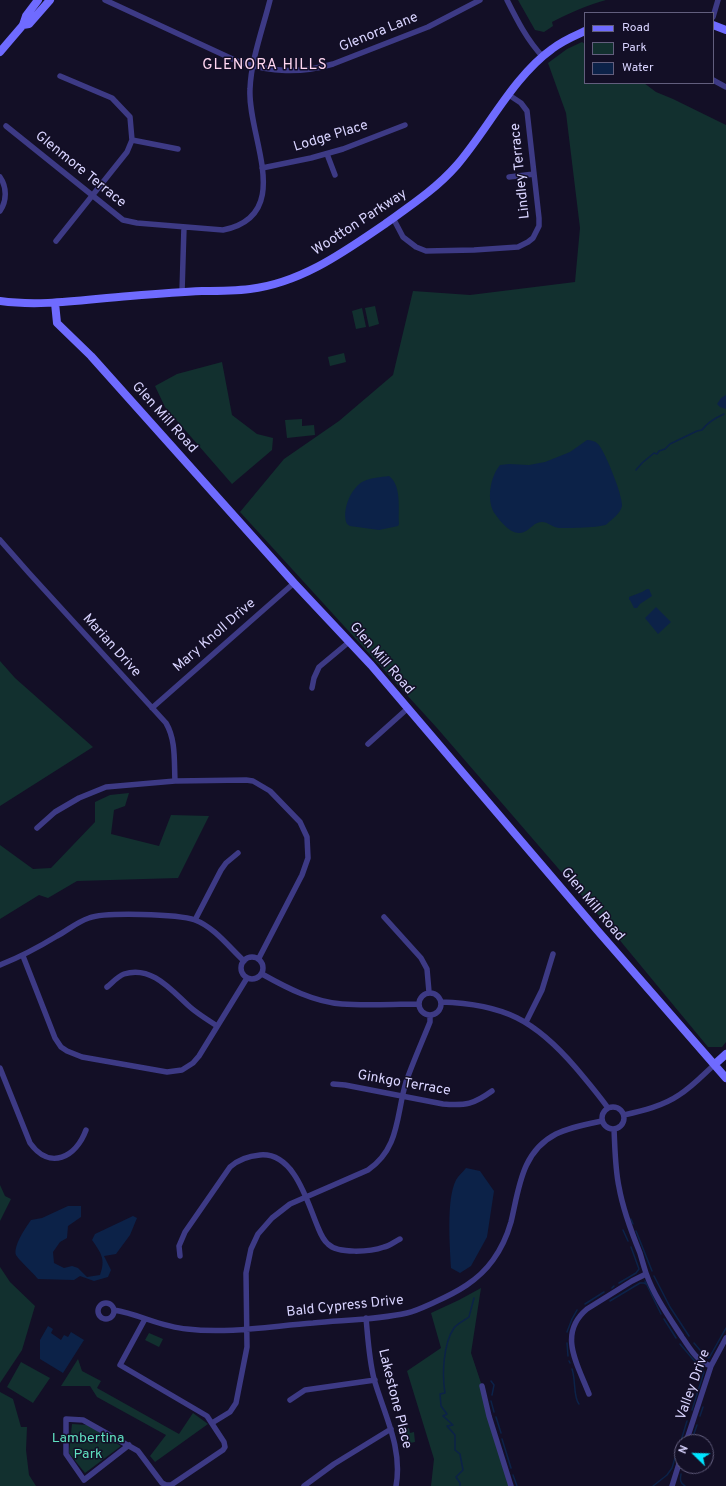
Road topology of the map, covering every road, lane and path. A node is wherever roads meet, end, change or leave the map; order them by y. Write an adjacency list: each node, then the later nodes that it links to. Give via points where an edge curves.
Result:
1 (38, 0): 9 (main road, via 26,16)
2 (50, 0): 9 (main road, via 29,24)
3 (105, 0): 15 (street, Glenora Lane, via 222,55)
4 (270, 0): 15 (street, Glenmore Terrace)
5 (480, 0): 15 (street, Glenora Lane, via 428,26 317,69 282,71)
6 (507, 0): 14 (street, via 521,28)
7 (718, 0): 8 (street)
8 (714, 14)
9 (23, 25): 13 (main road)
10 (714, 25): 11 (main road)
11 (726, 30)
12 (584, 31): 14 (main road, Wootton Parkway, via 563,41)
13 (0, 52)
14 (543, 56): 19 (main road, Wootton Parkway)
15 (253, 66): 25 (street, Glenmore Terrace, via 250,104)
16 (60, 76): 22 (street, via 112,98 130,118)
17 (714, 81): 18 (street)
18 (726, 87)
19 (509, 95): 26 (street, Lindley Terrace, via 521,103 526,111); 32 (main road, Wootton Parkway, via 456,166 431,191)
20 (405, 125): 24 (street, Lodge Place)
21 (6, 126): 30 (street, Glenmore Terrace)
22 (132, 140): 23 (street); 30 (street, via 127,152)
23 (178, 149)
24 (327, 154): 25 (street, Lodge Place); 27 (street)
25 (262, 168): 33 (street, Glenmore Terrace, via 264,191 260,204 246,222 235,228 222,230)
26 (534, 174): 29 (street); 32 (street, Lindley Terrace, via 539,226 533,238 518,246 426,251 403,237)
27 (335, 175)
28 (0, 177): 31 (street, via 5,186 6,198)
29 (509, 177)
30 (92, 196): 33 (street, Glenmore Terrace, via 123,220); 34 (street)
31 (0, 211)
32 (393, 218): 35 (main road, Wootton Parkway, via 342,254 293,278 251,289)
33 (184, 227): 35 (street)
34 (56, 241)
35 (182, 292): 37 (main road, Wootton Parkway)
36 (0, 301): 37 (main road)
37 (55, 303): 39 (main road, Glen Mill Road, via 59,326 91,356)
38 (0, 540): 42 (street, Marian Drive)
39 (294, 583): 40 (main road, Glen Mill Road); 42 (street, Mary Knoll Drive)
40 (349, 642): 41 (street, via 319,667); 43 (main road, Glen Mill Road)
41 (312, 688)
42 (152, 708): 45 (street, Marian Drive, via 171,732)
43 (407, 709): 44 (street); 65 (main road, Glen Mill Road)
44 (368, 744)
45 (175, 781): 46 (street, via 106,787 79,798 55,812); 52 (street, via 253,781 270,791 300,822 307,837 308,858 302,875)
46 (37, 828)
47 (238, 853): 49 (street, via 221,870)
48 (384, 917): 58 (street, via 421,958 427,968)
49 (195, 920): 51 (street, via 172,916 90,917); 53 (street, via 218,936)
50 (553, 954): 62 (street, via 542,990)
51 (22, 956): 54 (street); 63 (street, via 55,1038 73,1054 175,1072 193,1063)
52 (259, 958): 53 (street, via 252,956); 55 (street, via 264,968)
53 (244, 961): 56 (street, via 241,968)
54 (0, 965)
55 (262, 974): 56 (street, via 253,980); 60 (street, via 294,990 341,1004)
56 (247, 978): 63 (street)
57 (107, 987): 63 (street, via 125,974 139,973 153,977 170,987 190,1007)
58 (429, 992): 59 (street, via 436,994); 60 (street, via 423,995)
59 (441, 1002): 61 (street, via 440,1009); 62 (street, via 469,1003 491,1008)
60 (418, 1004): 61 (street, via 423,1013)
61 (430, 1015): 70 (street, via 430,1022)
62 (526, 1022): 71 (street, via 557,1046)
63 (217, 1026)
64 (726, 1054): 65 (main road)
65 (715, 1064): 67 (main road, Glen Mill Road); 72 (street, via 673,1099)
66 (0, 1068): 75 (street, via 35,1151 55,1159 63,1157 77,1148)
67 (726, 1078)
68 (333, 1084): 70 (street, Ginkgo Terrace)
69 (492, 1091): 70 (street, Ginkgo Terrace, via 479,1100 459,1105)
70 (403, 1096): 76 (street, via 393,1140 378,1162 361,1173)
71 (608, 1108): 72 (street, via 618,1108); 73 (street, via 603,1113)
72 (624, 1116): 74 (street, via 620,1126)
73 (602, 1121): 74 (street, via 605,1126); 81 (street, Bald Cypress Drive, via 563,1131 537,1148 521,1177 503,1242 492,1261 474,1280 457,1292 407,1313)
74 (614, 1129): 79 (street, via 618,1185 626,1220)
75 (86, 1130)
76 (305, 1197): 77 (street, via 324,1240 334,1248 345,1251 379,1248); 78 (street, via 294,1173 282,1161 264,1155 248,1156 230,1166 185,1232 179,1246); 83 (street, via 290,1204 272,1218 254,1241 246,1273)
77 (400, 1239)
78 (180, 1256)
79 (646, 1274): 85 (street, via 668,1316 690,1349 700,1360); 88 (street, via 588,1309 575,1323 572,1350)
80 (114, 1310): 82 (street, Bald Cypress Drive)
81 (366, 1318): 83 (street, Bald Cypress Drive); 86 (street, Lakestone Place)
82 (145, 1319): 83 (street, Bald Cypress Drive, via 205,1331); 90 (street, via 120,1365 207,1416)
83 (246, 1329): 90 (street, via 246,1355 236,1403 230,1412)
84 (726, 1338): 85 (street, Valley Drive)
85 (711, 1366): 92 (street, Valley Drive)
86 (375, 1380): 89 (street, via 305,1390); 91 (street, Lakestone Place)
87 (482, 1386): 97 (street)
88 (589, 1394)
89 (290, 1400)
90 (212, 1423): 93 (street, via 225,1447 171,1485 166,1486 162,1483 142,1454)
91 (391, 1429): 95 (street, via 346,1456); 96 (street, Lakestone Place, via 397,1459)
92 (689, 1434)
93 (129, 1445): 93 (street, via 83,1420 66,1419 66,1454 84,1480)
94 (676, 1474): 98 (street)
95 (304, 1486)
96 (396, 1486)
97 (510, 1486)
98 (672, 1486)

